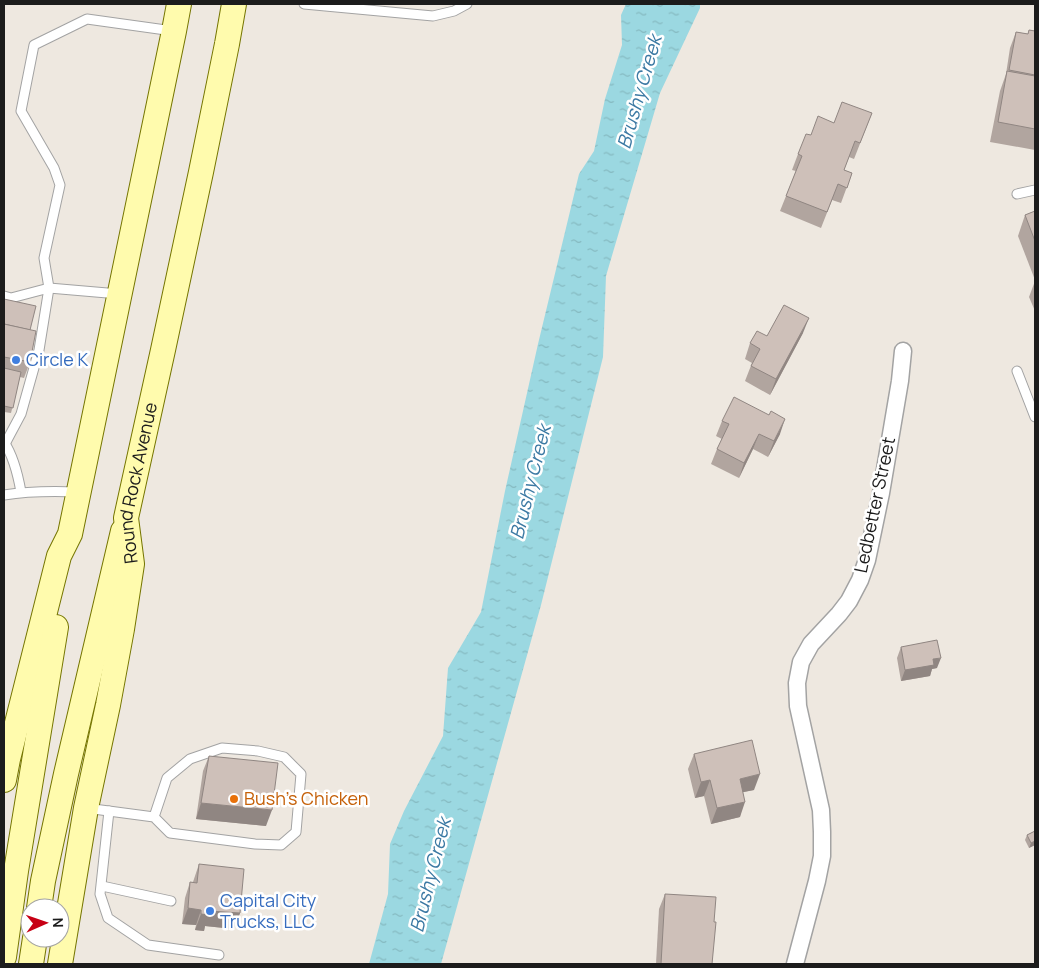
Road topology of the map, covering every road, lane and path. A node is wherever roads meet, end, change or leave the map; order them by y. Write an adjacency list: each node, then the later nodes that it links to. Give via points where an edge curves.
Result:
1 (178, 4): 7 (main road)
2 (234, 4): 20 (main road, Round Rock Avenue, via 164,350)
3 (304, 4): 5 (lane)
4 (466, 4): 6 (lane, via 433,16)
5 (320, 5): 6 (lane)
6 (378, 7)
7 (174, 32): 10 (lane, via 87,19 34,45 21,111 54,168 60,185 44,258); 11 (main road)
8 (1035, 190): 9 (lane)
9 (1017, 194)
10 (49, 288): 11 (lane); 12 (lane, via 11,298); 16 (lane, via 39,350 21,414)
11 (120, 294): 18 (main road)
12 (4, 296)
13 (903, 351): 34 (street, Ledbetter Street, via 867,560 849,601 811,644 801,662 797,683 798,706 821,810 822,856)
14 (1017, 371): 15 (lane)
15 (1035, 417)
16 (4, 443): 17 (lane, via 18,474)
17 (21, 492): 18 (lane); 19 (lane)
18 (78, 492): 21 (main road)
19 (4, 495)
20 (126, 518): 23 (main road, Round Rock Avenue, via 132,564 108,705); 27 (main road)
21 (70, 534): 22 (main road, via 59,556); 31 (main road)
22 (4, 780)
23 (86, 808): 24 (lane); 33 (main road, Round Rock Avenue)
24 (109, 811): 25 (lane); 26 (lane)
25 (154, 817): 25 (lane, via 170,832 281,845 296,832 300,774 284,757 222,748 190,759 167,778)
26 (102, 886): 28 (lane); 30 (lane, via 100,894 108,918 148,946)
27 (40, 898)
28 (171, 900)
29 (33, 948): 32 (main road)
30 (219, 955)
31 (4, 957)
32 (31, 964)
33 (60, 964)
34 (795, 964)

